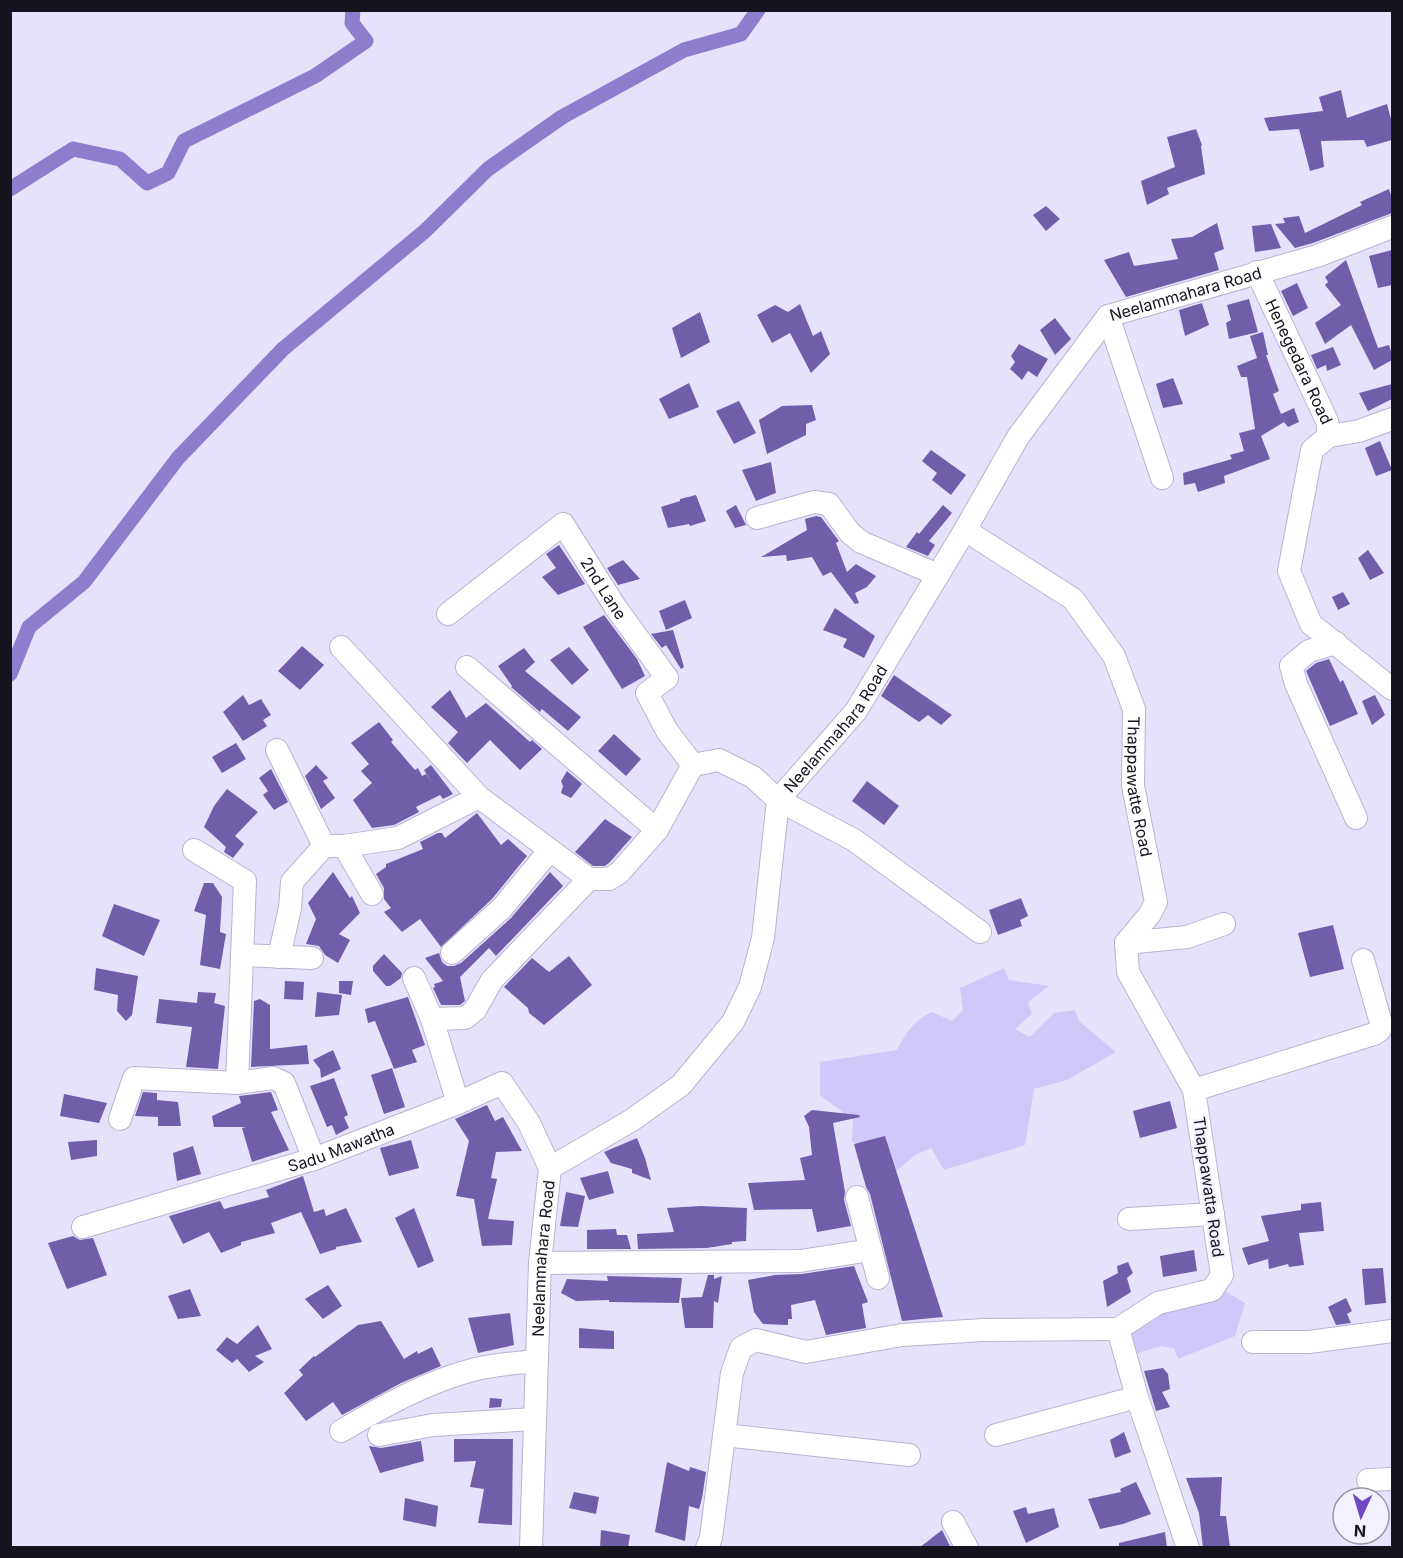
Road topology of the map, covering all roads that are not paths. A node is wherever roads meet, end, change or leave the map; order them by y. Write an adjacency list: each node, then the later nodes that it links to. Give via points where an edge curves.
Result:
1 (1392, 227): 2 (street, Neelammahara Road, via 1317,256)
2 (1257, 272): 3 (street, Neelammahara Road); 5 (street, Henegedara Road, via 1327,421)
3 (1108, 316): 6 (street); 8 (street, Neelammahara Road, via 1018,437)
4 (1392, 419): 5 (street)
5 (1329, 436): 11 (street, Henegedara Road, via 1312,450 1289,571 1311,624)
6 (1162, 478)
7 (757, 518): 9 (street, via 814,502 829,504 861,542)
8 (965, 530): 9 (street, Neelammahara Road); 28 (street, Thappawatte Road, via 1073,599 1114,656 1134,709 1133,786 1156,902)
9 (938, 575): 18 (street, Neelammahara Road, via 856,711)
10 (448, 614): 16 (street, 2nd Lane, via 563,524 616,608 667,678 647,693 667,731)
11 (1336, 643): 14 (street, Henegedara Road); 19 (street, via 1309,651 1291,666)
12 (342, 646): 17 (street)
13 (467, 667): 20 (street)
14 (1392, 689)
15 (277, 750): 21 (street)
16 (693, 765): 18 (street, via 718,760 753,777); 20 (street)
17 (479, 797): 21 (street, via 398,838); 23 (street)
18 (778, 800): 27 (street, via 854,840); 41 (street, Neelammahara Road, via 763,938 750,987 733,1022 681,1085 632,1120)
19 (1356, 818)
20 (657, 830): 24 (street, via 619,873 609,879)
21 (334, 846): 25 (street); 31 (street, via 292,882)
22 (194, 850): 30 (street, via 245,881)
23 (550, 850): 24 (street); 29 (street, via 502,908)
24 (589, 879): 35 (street, via 492,980 475,1010 465,1018)
25 (372, 894)
26 (1224, 924): 28 (street, via 1187,937)
27 (980, 932)
28 (1126, 943): 37 (street, via 1128,972)
29 (452, 952)
30 (242, 955): 31 (street); 36 (street)
31 (279, 957): 32 (street)
32 (312, 958)
33 (1363, 960): 37 (street, via 1380,1030)
34 (414, 978): 35 (street)
35 (432, 1019): 38 (street)
36 (237, 1083): 39 (street, via 134,1078); 40 (street, via 273,1078 284,1083)
37 (1194, 1090): 43 (street, Thappawatta Road)
38 (458, 1103): 40 (street, Sadu Mawatha); 41 (street, Sadu Mawatha, via 502,1083 529,1123)
39 (120, 1119)
40 (314, 1159): 45 (street, Sadu Mawatha)
41 (550, 1168): 47 (street, Neelammahara Road)
42 (857, 1197): 46 (street)
43 (1213, 1214): 44 (street); 49 (street, Thappawatta Road, via 1222,1275 1212,1290 1158,1303)
44 (1129, 1219)
45 (83, 1227)
46 (871, 1250): 47 (street, via 800,1261); 48 (street)
47 (540, 1263): 52 (street, Neelammahara Road)
48 (878, 1278)
49 (1118, 1329): 53 (street); 57 (street, via 902,1335 806,1352 756,1340 741,1348 732,1373)
50 (1392, 1331): 51 (street, via 1309,1342)
51 (1253, 1342)
52 (537, 1361): 54 (street, Neelammahara Road); 55 (street, via 478,1368 442,1380 393,1401)
53 (1137, 1397): 58 (street); 66 (street)
54 (535, 1419): 56 (street, via 432,1425); 63 (street, Neelammahara Road)
55 (341, 1431)
56 (379, 1435)
57 (724, 1435): 59 (street); 64 (street)
58 (996, 1435)
59 (909, 1455)
60 (1392, 1479): 61 (street)
61 (1368, 1480)
62 (952, 1522): 65 (street)
63 (531, 1548)
64 (707, 1548)
65 (968, 1548)
66 (1188, 1548)

